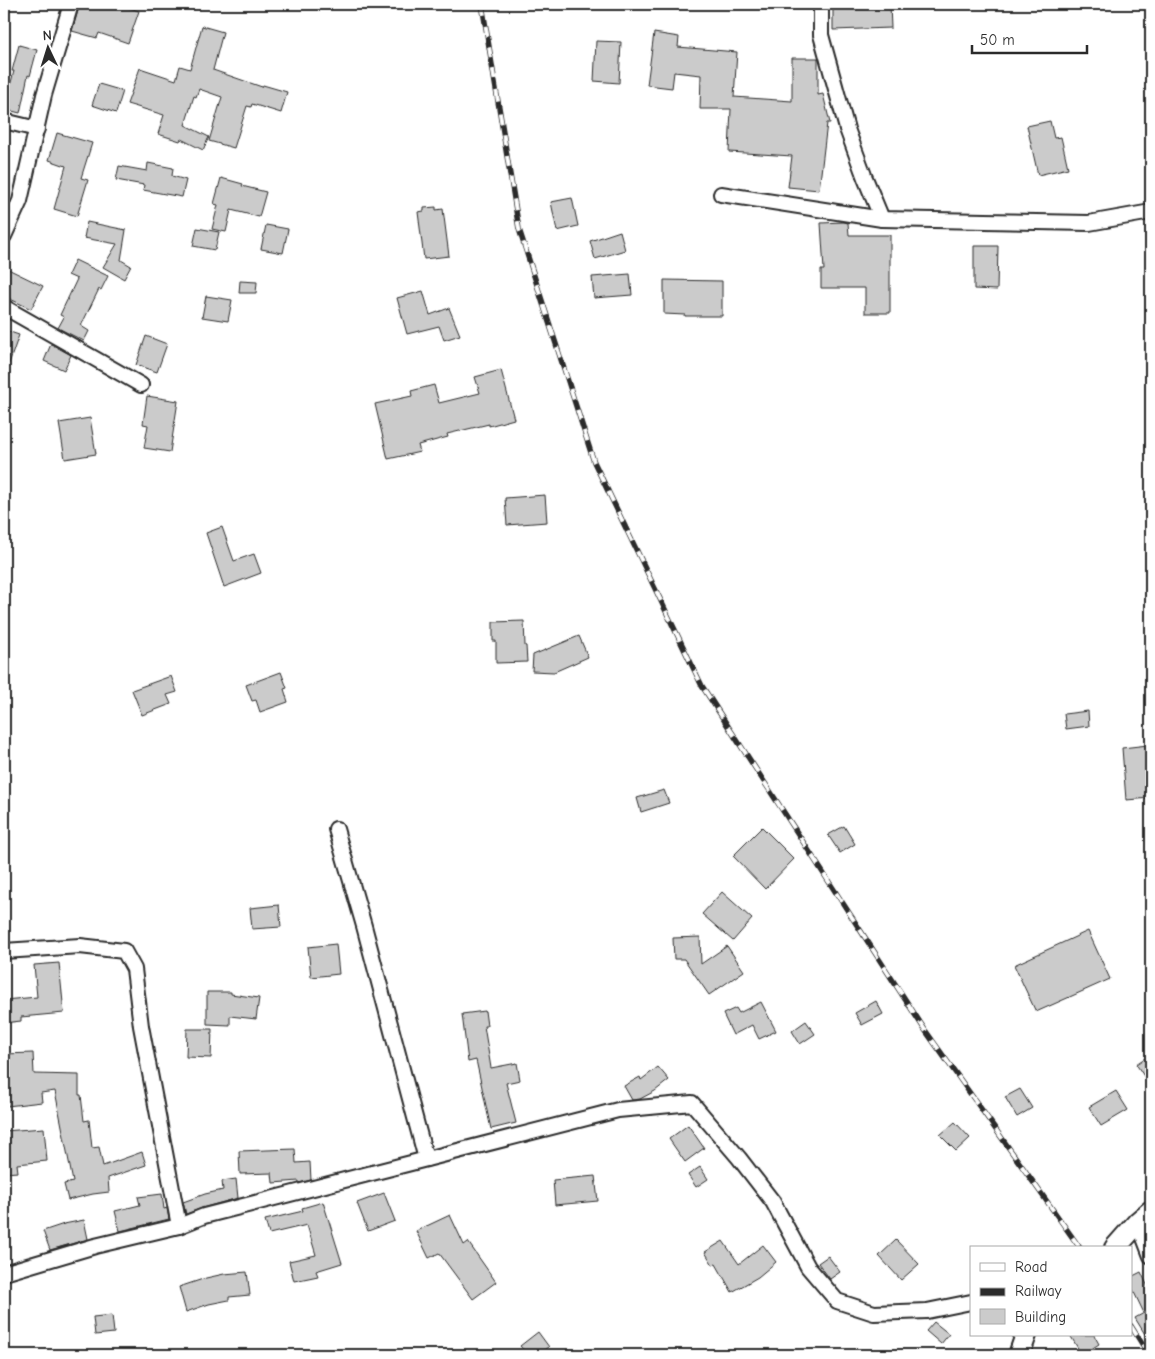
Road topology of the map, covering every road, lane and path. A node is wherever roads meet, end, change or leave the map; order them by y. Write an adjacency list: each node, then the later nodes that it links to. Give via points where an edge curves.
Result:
1 (71, 4): 4 (street)
2 (821, 4): 7 (street, via 821,35 847,129)
3 (4, 121): 4 (street)
4 (37, 129): 8 (street, via 20,201)
5 (720, 194): 7 (street)
6 (1151, 212): 7 (street, via 1089,223)
7 (882, 218)
8 (4, 236)
9 (4, 307): 10 (street)
10 (141, 385)
11 (336, 829): 13 (street)
12 (4, 951): 15 (street, via 80,946 124,951 134,969 141,1026)
13 (426, 1159): 15 (street, via 204,1216); 19 (street, via 618,1110 692,1103 773,1202 808,1267 837,1301 874,1313 927,1311)
14 (1144, 1216): 16 (main road); 17 (street)
15 (179, 1226): 18 (street)
16 (1117, 1246)
17 (1151, 1256)
18 (4, 1273)
19 (970, 1302)
20 (1026, 1336): 21 (main road)
21 (1018, 1355)

